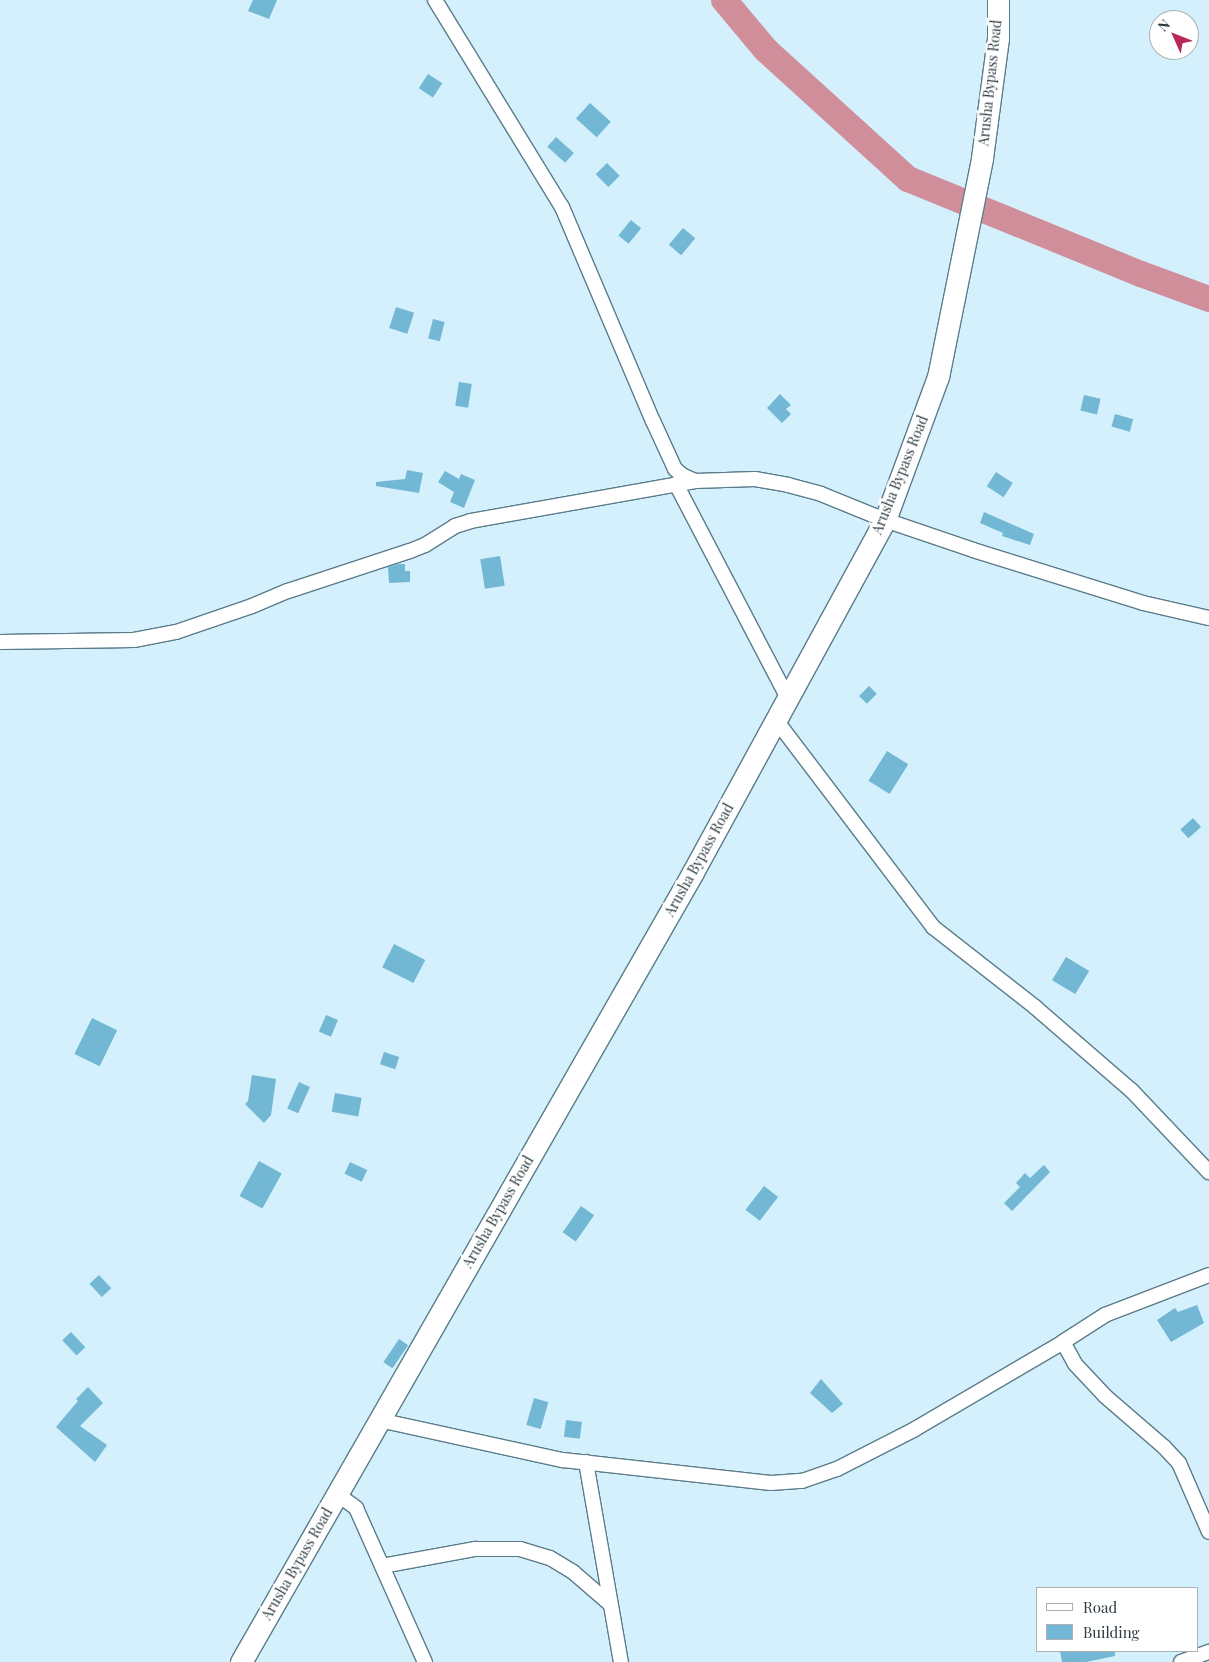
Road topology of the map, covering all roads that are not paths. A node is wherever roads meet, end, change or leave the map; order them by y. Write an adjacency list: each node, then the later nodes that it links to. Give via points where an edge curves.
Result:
1 (436, 0): 3 (street, via 562,207 675,469)
2 (998, 0): 5 (main road, Arusha Bypass Road, via 998,38 982,158 938,378)
3 (695, 482): 4 (street); 5 (street, via 755,479 788,485 821,494)
4 (676, 484): 7 (street, via 455,526 410,551 176,632 134,640); 8 (street)
5 (885, 520): 6 (street, via 1143,602); 8 (main road, Arusha Bypass Road)
6 (1209, 618)
7 (0, 642)
8 (788, 698): 9 (main road, Arusha Bypass Road)
9 (776, 720): 10 (street, via 933,927 1035,1006 1132,1092); 13 (main road, Arusha Bypass Road, via 693,872)
10 (1209, 1172)
11 (1209, 1275): 12 (street, via 1105,1316)
12 (1063, 1342): 14 (street, via 914,1428 837,1469 802,1481 771,1483); 16 (street, via 1075,1364 1105,1396 1179,1463)
13 (379, 1420): 14 (street); 15 (main road, Arusha Bypass Road)
14 (586, 1462): 18 (street)
15 (337, 1494): 17 (street, via 356,1508); 20 (main road, Arusha Bypass Road)
16 (1209, 1532)
17 (382, 1566): 18 (street, via 475,1549 520,1548 550,1558 573,1572); 21 (street)
18 (610, 1604): 22 (street)
19 (1209, 1652): 23 (street)
20 (241, 1662)
21 (425, 1662)
22 (621, 1662)
23 (1182, 1662)

